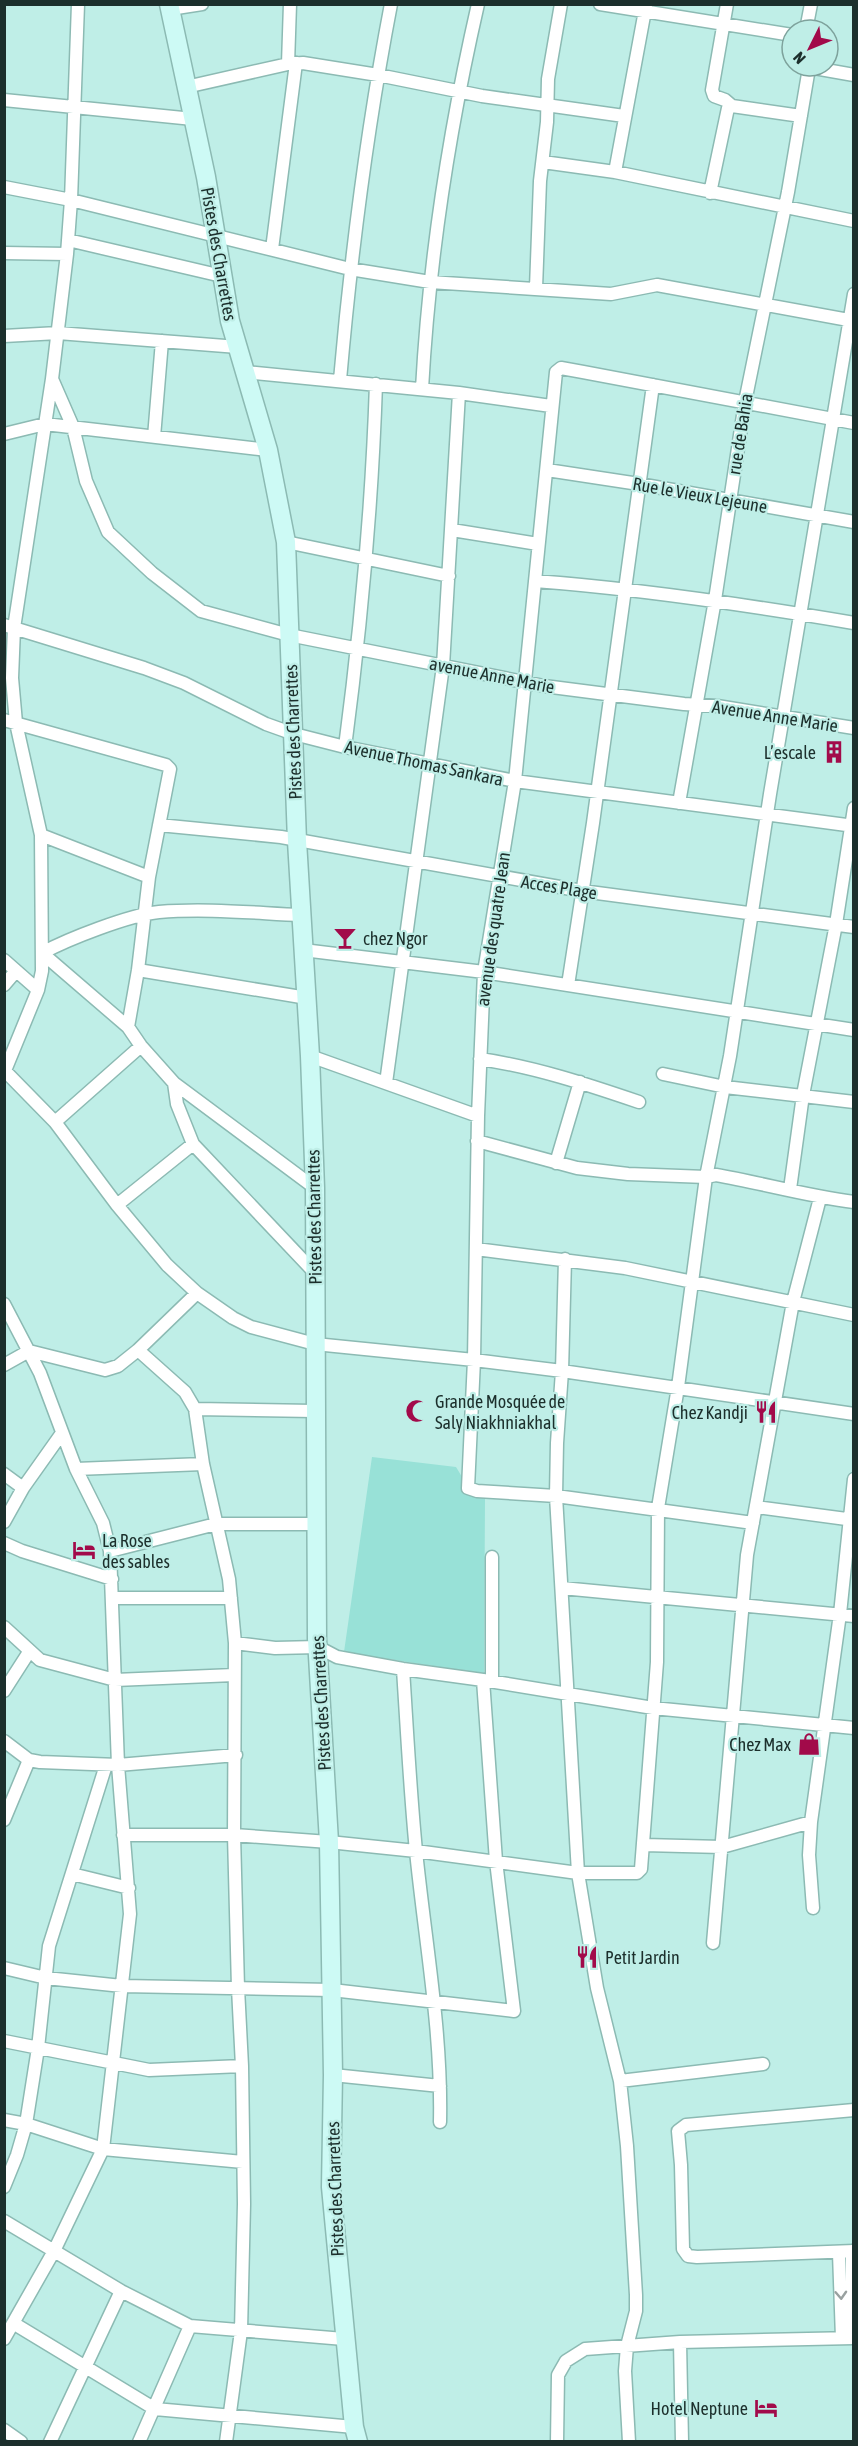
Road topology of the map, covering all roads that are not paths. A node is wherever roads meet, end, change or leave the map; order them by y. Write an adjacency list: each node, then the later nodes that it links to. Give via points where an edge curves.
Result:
1 (78, 4): 21 (street)
2 (202, 4): 9 (street)
3 (290, 4): 13 (street)
4 (392, 4): 14 (street)
5 (478, 4): 17 (street)
6 (561, 4): 19 (street, via 548,79)
7 (600, 4): 10 (street)
8 (727, 4): 11 (street)
9 (169, 7): 16 (main road, Pistes des Charrettes)
10 (645, 8): 11 (street); 22 (street)
11 (723, 24): 12 (street); 20 (street, via 712,93)
12 (780, 33)
13 (292, 64): 14 (street); 16 (street); 34 (street)
14 (378, 75): 17 (street); 37 (street)
15 (805, 78): 23 (street, rue de Bahia)
16 (186, 87): 24 (main road, Pistes des Charrettes)
17 (458, 90): 19 (street); 39 (street)
18 (4, 100): 21 (street)
19 (548, 106): 22 (street); 25 (street)
20 (732, 106): 23 (street); 28 (street, via 726,112)
21 (74, 109): 24 (street); 29 (street)
22 (624, 116): 26 (street)
23 (801, 116): 30 (street, rue de Bahia)
24 (193, 119): 32 (main road, Pistes des Charrettes)
25 (543, 162): 26 (street); 40 (street)
26 (615, 172): 28 (street)
27 (4, 187): 29 (street)
28 (710, 193): 30 (street)
29 (71, 200): 32 (street); 33 (street)
30 (785, 208): 31 (street); 42 (street, rue de Bahia)
31 (854, 221)
32 (215, 235): 34 (street); 38 (main road, Pistes des Charrettes)
33 (68, 240): 36 (street); 38 (street)
34 (272, 249): 37 (street)
35 (4, 254): 36 (street)
36 (67, 254): 44 (street)
37 (350, 269): 39 (street); 50 (street)
38 (222, 276): 47 (main road, Pistes des Charrettes)
39 (430, 282): 40 (street); 53 (street)
40 (536, 288): 42 (street, via 611,294 657,285)
41 (854, 294): 43 (street)
42 (764, 305): 43 (street); 55 (street, rue de Bahia)
43 (851, 321): 57 (street)
44 (58, 333): 45 (street); 46 (street); 49 (street)
45 (4, 336)
46 (162, 341): 47 (street); 62 (street)
47 (238, 348): 48 (main road, Pistes des Charrettes)
48 (244, 372): 50 (street); 63 (main road, Pistes des Charrettes)
49 (52, 379): 59 (street); 60 (street, avenue Anne Marie)
50 (340, 380): 51 (street)
51 (376, 384): 53 (street); 72 (street)
52 (653, 385): 55 (street); 56 (street, avenue des quatre Jean, via 561,368 557,370); 65 (street)
53 (422, 389): 54 (street)
54 (459, 393): 56 (street); 69 (street)
55 (745, 402): 57 (street); 66 (street, rue de Bahia)
56 (551, 406): 64 (street, avenue des quatre Jean)
57 (834, 420): 58 (street); 67 (street)
58 (854, 423)
59 (45, 424): 60 (street); 61 (street); 79 (street)
60 (72, 427): 62 (street); 80 (street, avenue Anne Marie, via 90,490 102,520 116,540 193,607)
61 (4, 434)
62 (153, 437): 63 (street)
63 (268, 450): 70 (main road, Pistes des Charrettes)
64 (547, 470): 65 (street, Rue le Vieux Lejeune); 71 (street, avenue des quatre Jean)
65 (639, 483): 66 (street, Rue le Vieux Lejeune); 75 (street)
66 (730, 499): 67 (street, Rue le Vieux Lejeune); 76 (street, rue de Bahia)
67 (817, 516): 68 (street, Rue le Vieux Lejeune); 77 (street)
68 (854, 522)
69 (452, 530): 71 (street); 73 (street)
70 (286, 542): 72 (street); 80 (main road, Pistes des Charrettes)
71 (538, 544): 74 (street, avenue des quatre Jean)
72 (367, 560): 73 (street); 81 (street)
73 (449, 576): 82 (street)
74 (535, 581): 75 (street); 83 (street, avenue des quatre Jean)
75 (624, 588): 76 (street); 84 (street)
76 (716, 600): 77 (street); 85 (street, rue de Bahia)
77 (800, 614): 78 (street); 86 (street)
78 (854, 623)
79 (9, 626): 87 (street); 89 (street, Avenue Thomas Sankara, via 184,683)
80 (289, 635): 81 (street, avenue Anne Marie); 89 (main road, Pistes des Charrettes)
81 (358, 648): 82 (street, avenue Anne Marie); 90 (street)
82 (443, 666): 83 (street, avenue Anne Marie); 91 (street)
83 (525, 681): 84 (street, avenue Anne Marie); 92 (street, avenue des quatre Jean)
84 (611, 695): 85 (street, avenue Anne Marie); 93 (street)
85 (697, 705): 86 (street, Avenue Anne Marie); 94 (street, rue de Bahia)
86 (783, 717): 88 (street, Avenue Anne Marie); 96 (street)
87 (10, 722): 97 (street, via 169,767); 99 (street)
88 (854, 728)
89 (294, 734): 90 (street, Avenue Thomas Sankara); 100 (main road, Pistes des Charrettes)
90 (345, 747): 91 (street, Avenue Thomas Sankara)
91 (431, 766): 92 (street, Avenue Thomas Sankara); 101 (street)
92 (515, 782): 93 (street, Avenue Thomas Sankara); 103 (street, avenue des quatre Jean)
93 (597, 792): 94 (street, Avenue Thomas Sankara); 104 (street)
94 (679, 803): 96 (street, Avenue Thomas Sankara)
95 (854, 808): 98 (street)
96 (766, 815): 98 (street, Avenue Thomas Sankara); 105 (street)
97 (159, 825): 100 (street, Acces Plage); 102 (street)
98 (852, 826): 108 (street)
99 (40, 835): 102 (street); 111 (street)
100 (297, 842): 101 (street, Acces Plage); 107 (main road, Pistes des Charrettes)
101 (417, 861): 103 (street, Acces Plage); 113 (street)
102 (149, 877): 106 (street)
103 (500, 877): 104 (street, Acces Plage); 116 (street, avenue des quatre Jean)
104 (582, 891): 105 (street, Acces Plage); 118 (street)
105 (751, 914): 108 (street, Acces Plage); 121 (street)
106 (144, 915): 107 (street, via 222,911); 111 (street); 114 (street)
107 (301, 915): 110 (main road, Pistes des Charrettes)
108 (836, 924): 109 (street, Acces Plage); 122 (street)
109 (854, 927)
110 (303, 950): 113 (street); 120 (main road, Pistes des Charrettes)
111 (42, 953): 119 (street); 123 (street)
112 (4, 960): 115 (street)
113 (401, 962): 116 (street); 132 (street)
114 (138, 970): 120 (street); 123 (street)
115 (16, 971): 117 (street); 119 (street)
116 (484, 972): 118 (street); 127 (street, avenue des quatre Jean)
117 (4, 985)
118 (568, 985): 121 (street)
119 (38, 990): 128 (street)
120 (307, 998): 126 (main road, Pistes des Charrettes)
121 (737, 1011): 122 (street); 133 (street)
122 (818, 1023): 124 (street); 134 (street)
123 (128, 1027): 125 (street)
124 (854, 1030)
125 (141, 1046): 131 (street); 138 (street)
126 (310, 1056): 132 (street); 143 (main road, Pistes des Charrettes)
127 (480, 1059): 130 (street); 137 (street, avenue des quatre Jean)
128 (5, 1072): 138 (street)
129 (663, 1074): 133 (street)
130 (580, 1082): 135 (street); 141 (street)
131 (174, 1083): 140 (street, via 177,1104); 143 (street)
132 (386, 1083): 137 (street)
133 (725, 1087): 134 (street); 142 (street)
134 (802, 1095): 136 (street); 144 (street)
135 (639, 1102)
136 (854, 1102)
137 (478, 1116): 139 (street, avenue des quatre Jean)
138 (55, 1122): 147 (street)
139 (477, 1141): 141 (street); 148 (street, avenue des quatre Jean)
140 (193, 1144): 147 (street); 150 (street)
141 (556, 1163): 142 (street, via 628,1174)
142 (706, 1176): 144 (street, via 716,1174); 151 (street)
143 (315, 1188): 150 (main road, Pistes des Charrettes)
144 (790, 1189): 145 (street)
145 (820, 1198): 146 (street); 153 (street)
146 (854, 1202)
147 (117, 1205): 152 (street, via 167,1265)
148 (476, 1249): 149 (street); 159 (street, avenue des quatre Jean)
149 (565, 1259): 151 (street); 161 (street)
150 (316, 1274): 156 (main road, Pistes des Charrettes)
151 (690, 1280): 153 (street); 162 (street)
152 (197, 1293): 156 (street, via 251,1327); 157 (street)
153 (793, 1302): 155 (street); 163 (street)
154 (4, 1304): 158 (street)
155 (854, 1314)
156 (315, 1344): 159 (street); 165 (main road, Pistes des Charrettes)
157 (138, 1350): 158 (street, via 118,1366 105,1370); 164 (street, via 185,1392)
158 (29, 1351): 160 (street); 167 (street)
159 (474, 1360): 161 (street); 173 (street, avenue des quatre Jean, via 468,1488)
160 (4, 1365)
161 (562, 1371): 162 (street); 173 (street)
162 (678, 1387): 163 (street); 175 (street)
163 (775, 1403): 166 (street); 174 (street)
164 (195, 1409): 165 (street); 168 (street)
165 (314, 1411): 180 (main road, Pistes des Charrettes)
166 (854, 1414)
167 (62, 1433): 169 (street); 172 (street)
168 (203, 1464): 169 (street); 179 (street)
169 (76, 1469): 182 (street, via 103,1523)
170 (4, 1474): 172 (street)
171 (854, 1479): 176 (street)
172 (23, 1488): 177 (street)
173 (556, 1496): 175 (street); 185 (street)
174 (756, 1507): 176 (street); 178 (street)
175 (658, 1509): 178 (street); 186 (street)
176 (852, 1520): 190 (street)
177 (4, 1522)
178 (753, 1523): 189 (street)
179 (216, 1524): 180 (street); 182 (street); 188 (street)
180 (316, 1524): 194 (main road, Pistes des Charrettes)
181 (4, 1543): 184 (street)
182 (110, 1551): 184 (street)
183 (492, 1557): 199 (street)
184 (112, 1579): 187 (street)
185 (562, 1588): 186 (street); 201 (street)
186 (659, 1597): 189 (street); 202 (street)
187 (113, 1598): 188 (street); 198 (street)
188 (231, 1598): 193 (street)
189 (743, 1605): 190 (street); 203 (street)
190 (840, 1614): 191 (street); 204 (street)
191 (854, 1616)
192 (4, 1627): 195 (street)
193 (235, 1643): 194 (street, via 275,1648); 197 (street)
194 (318, 1647): 196 (street, via 337,1657); 214 (main road, Pistes des Charrettes)
195 (29, 1652): 198 (street, via 48,1664); 200 (street)
196 (403, 1669): 199 (street); 217 (street)
197 (234, 1675): 198 (street); 207 (street)
198 (114, 1680): 209 (street)
199 (487, 1680): 201 (street); 218 (street)
200 (4, 1690)
201 (566, 1693): 202 (street); 219 (street)
202 (653, 1708): 203 (street); 215 (street)
203 (733, 1715): 204 (street); 216 (street)
204 (825, 1724): 205 (street); 211 (street)
205 (854, 1728)
206 (4, 1742): 208 (street)
207 (236, 1755): 209 (street); 213 (street)
208 (29, 1760): 209 (street); 210 (street)
209 (112, 1765): 212 (street); 220 (street)
210 (4, 1820)
211 (811, 1822): 216 (street); 222 (street)
212 (123, 1835): 213 (street); 221 (street)
213 (234, 1835): 214 (street); 227 (street)
214 (329, 1842): 217 (street); 228 (main road, Pistes des Charrettes)
215 (644, 1845): 216 (street); 219 (street, via 643,1863 637,1873)
216 (722, 1847): 223 (street)
217 (416, 1851): 218 (street); 229 (street)
218 (496, 1862): 219 (street); 229 (street, via 514,2011)
219 (578, 1873): 236 (street, via 597,1989)
220 (72, 1874): 221 (street); 225 (street, via 49,1946)
221 (129, 1888): 226 (street, via 129,1940)
222 (813, 1908)
223 (713, 1943)
224 (4, 1968): 225 (street)
225 (46, 1978): 226 (street); 231 (street)
226 (122, 1986): 227 (street); 232 (street)
227 (238, 1988): 228 (street); 234 (street)
228 (332, 1990): 229 (street); 235 (main road, Pistes des Charrettes)
229 (434, 2000): 237 (street)
230 (4, 2041): 231 (street)
231 (38, 2048): 232 (street); 241 (street)
232 (111, 2063): 234 (street, via 149,2070); 242 (street)
233 (763, 2064): 236 (street)
234 (242, 2066): 243 (street)
235 (333, 2075): 237 (street); 255 (main road, Pistes des Charrettes, via 331,2187)
236 (620, 2081): 257 (street, via 636,2295)
237 (440, 2086): 240 (street)
238 (854, 2110): 248 (street, via 686,2125 678,2132 683,2249 688,2256)
239 (4, 2120): 241 (street)
240 (440, 2122)
241 (26, 2124): 242 (street); 244 (street)
242 (103, 2149): 243 (street); 246 (street)
243 (243, 2162): 252 (street)
244 (4, 2187)
245 (4, 2221): 246 (street)
246 (54, 2251): 249 (street); 250 (street)
247 (853, 2251): 248 (street); 253 (street)
248 (839, 2253): 253 (street, one-way to 253)
249 (121, 2291): 251 (street); 258 (street)
250 (13, 2323): 254 (street); 258 (street)
251 (190, 2326): 252 (street); 259 (street)
252 (241, 2331): 255 (street); 260 (street)
253 (849, 2338): 256 (street)
254 (4, 2339)
255 (344, 2339): 262 (main road, Pistes des Charrettes)
256 (680, 2342): 257 (street); 269 (street)
257 (627, 2346): 267 (street, via 585,2349 560,2368); 268 (street)
258 (85, 2367): 259 (street); 264 (street)
259 (154, 2409): 260 (street); 265 (street)
260 (230, 2415): 262 (street); 266 (street)
261 (4, 2430): 263 (street)
262 (356, 2434)
263 (21, 2442)
264 (50, 2442)
265 (139, 2442)
266 (226, 2442)
267 (556, 2442)
268 (629, 2442)
269 (682, 2442)

